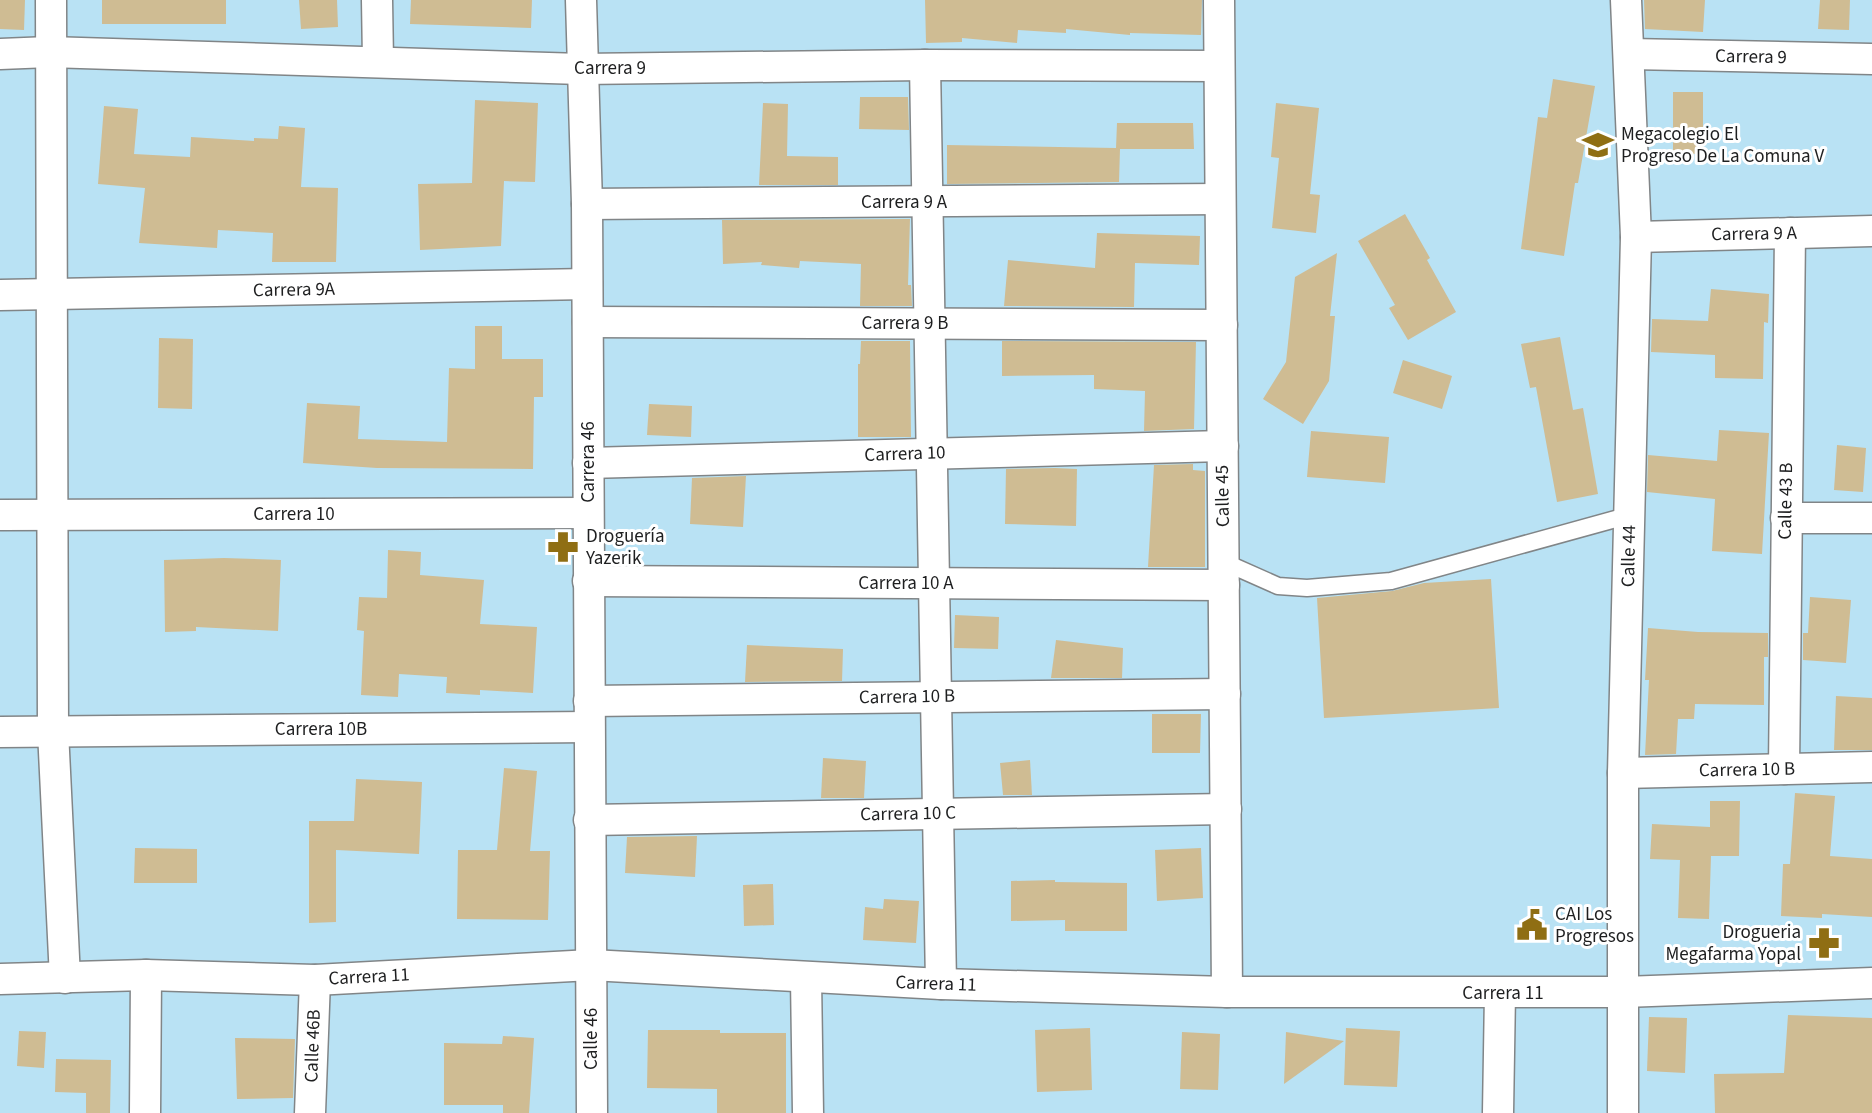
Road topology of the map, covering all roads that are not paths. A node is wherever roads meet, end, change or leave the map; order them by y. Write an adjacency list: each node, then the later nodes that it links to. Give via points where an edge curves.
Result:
1 (51, 0): 6 (street)
2 (377, 0): 10 (street)
3 (581, 0): 13 (street, Carrera 46)
4 (1219, 0): 12 (street, Calle 45)
5 (1626, 0): 8 (street, Calle 44)
6 (49, 52): 7 (street, Carrera 9); 10 (street, Carrera 9); 21 (street)
7 (0, 54)
8 (1630, 54): 9 (street, Carrera 9); 19 (street, Calle 44)
9 (1872, 59)
10 (378, 61): 13 (street, Carrera 9)
11 (925, 65): 12 (street, Carrera 9); 13 (street, Carrera 9); 15 (street)
12 (1219, 66): 14 (street, Calle 45)
13 (581, 69): 16 (street, Carrera 46)
14 (1220, 200): 15 (street, Carrera 9 A); 25 (street, Calle 45)
15 (928, 201): 16 (street, Carrera 9 A); 24 (street)
16 (587, 204): 20 (street, Carrera 46)
17 (1872, 231): 18 (street, Carrera 9 A)
18 (1790, 233): 19 (street, Carrera 9 A); 33 (street, Calle 43 B)
19 (1636, 237): 32 (street, Calle 44)
20 (587, 284): 21 (street, Carrera 9A); 23 (street, Carrera 46)
21 (51, 294): 22 (street, Carrera 9A); 30 (street)
22 (0, 295)
23 (588, 322): 24 (street, Carrera 9 B); 28 (street, Carrera 46)
24 (930, 323): 25 (street, Carrera 9 B); 27 (street)
25 (1222, 325): 26 (street, Calle 45)
26 (1223, 446): 27 (street, Carrera 10); 35 (street, Calle 45)
27 (932, 453): 28 (street, Carrera 10); 37 (street)
28 (588, 463): 29 (street, Carrera 46)
29 (588, 513): 30 (street, Carrera 10); 36 (street, Carrera 46)
30 (52, 514): 31 (street, Carrera 10); 41 (street)
31 (0, 515)
32 (1630, 515): 35 (lane, via 1391,581 1307,589); 45 (street, Calle 44)
33 (1786, 518): 34 (street); 44 (street, Calle 43 B)
34 (1872, 518)
35 (1224, 574): 37 (street, Carrera 10 A); 38 (street, Calle 45)
36 (588, 581): 37 (street, Carrera 10 A); 40 (street, Carrera 46)
37 (934, 583): 39 (street)
38 (1225, 694): 39 (street, Carrera 10 B); 46 (street, Calle 45)
39 (936, 697): 40 (street, Carrera 10 B); 47 (street)
40 (589, 714): 41 (street, Carrera 10B); 48 (street, Carrera 46)
41 (53, 731): 42 (street, Carrera 10B); 51 (street)
42 (0, 732)
43 (1872, 767): 44 (street, Carrera 10 B)
44 (1784, 769): 45 (street, Carrera 10 B)
45 (1623, 773): 58 (street, Calle 44)
46 (1226, 809): 47 (street, Carrera 10 C); 57 (street, Calle 45)
47 (938, 814): 48 (street, Carrera 10 C); 55 (street)
48 (589, 820): 49 (street, Carrera 46)
49 (591, 965): 52 (street, Carrera 11); 54 (street, Carrera 11); 62 (street, Calle 46)
50 (146, 975): 51 (street, Carrera 11); 54 (street, Carrera 11); 60 (street)
51 (65, 978): 53 (street, Carrera 11)
52 (806, 978): 55 (street, Carrera 11); 63 (street)
53 (0, 979)
54 (315, 980): 61 (street, Calle 46B)
55 (941, 984): 57 (street, Carrera 11)
56 (1872, 984): 58 (street, Carrera 11)
57 (1227, 992): 59 (street, Carrera 11)
58 (1624, 992): 59 (street, Carrera 11); 65 (street, Calle 44)
59 (1500, 993): 64 (street)
60 (145, 1113)
61 (310, 1113)
62 (592, 1113)
63 (808, 1113)
64 (1498, 1113)
65 (1623, 1113)

